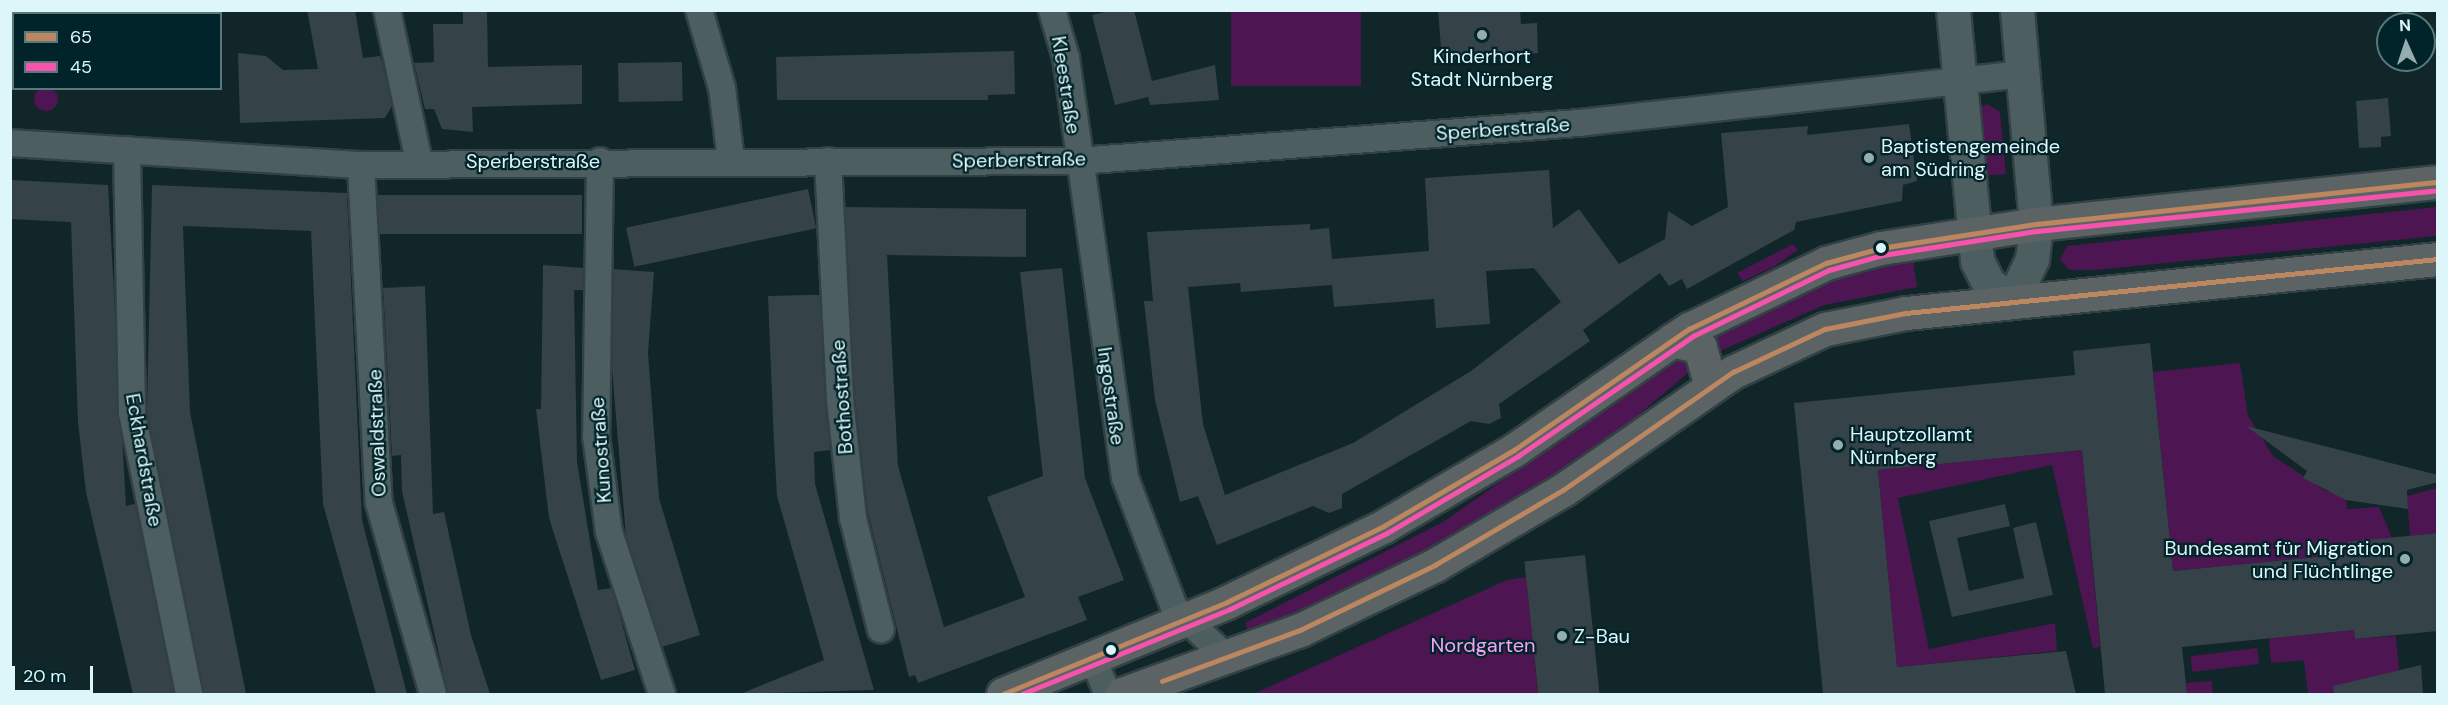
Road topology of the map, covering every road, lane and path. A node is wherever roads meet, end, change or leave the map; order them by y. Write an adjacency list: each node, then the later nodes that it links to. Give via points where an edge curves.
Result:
1 (387, 10): 14 (street)
2 (699, 10): 10 (street, via 722,88)
3 (1052, 10): 13 (street, Kleestraße, via 1066,58)
4 (1953, 10): 7 (main road)
5 (2017, 10): 6 (main road)
6 (2024, 74): 7 (street, Sperberstraße); 17 (main road)
7 (1960, 81): 13 (street, Sperberstraße, via 1591,122); 18 (main road)
8 (10, 143): 9 (street, Sperberstraße)
9 (127, 150): 15 (street, Sperberstraße); 27 (street, Eckhardstraße, via 132,413)
10 (731, 160): 11 (street, Sperberstraße); 12 (street, Sperberstraße)
11 (600, 161): 14 (street, Sperberstraße); 29 (street, Kunostraße, via 596,436 609,532)
12 (828, 161): 13 (street, Sperberstraße); 24 (street, Bothostraße, via 840,399 852,506)
13 (1078, 161): 23 (street, Ingostraße, via 1116,442 1151,556)
14 (419, 162): 15 (street, Sperberstraße)
15 (361, 165): 28 (street, Oswaldstraße, via 379,503)
16 (2438, 183): 17 (main road)
17 (2036, 224): 18 (main road); 20 (main road, via 2032,259)
18 (1974, 233): 20 (main road, via 1981,275); 21 (main road, via 1826,263 1755,293)
19 (2438, 259): 20 (main road)
20 (2012, 301): 22 (main road, via 1846,323 1779,348)
21 (1672, 340): 22 (main road, via 1700,347); 23 (main road, via 1439,495)
22 (1711, 387): 25 (main road, via 1563,490 1467,547 1336,614)
23 (1183, 621): 25 (street); 26 (main road)
24 (880, 630)
25 (1227, 658): 32 (main road)
26 (1093, 659): 30 (main road); 31 (street)
27 (189, 694)
28 (433, 694)
29 (662, 694)
30 (1003, 694)
31 (1108, 694)
32 (1122, 694)

